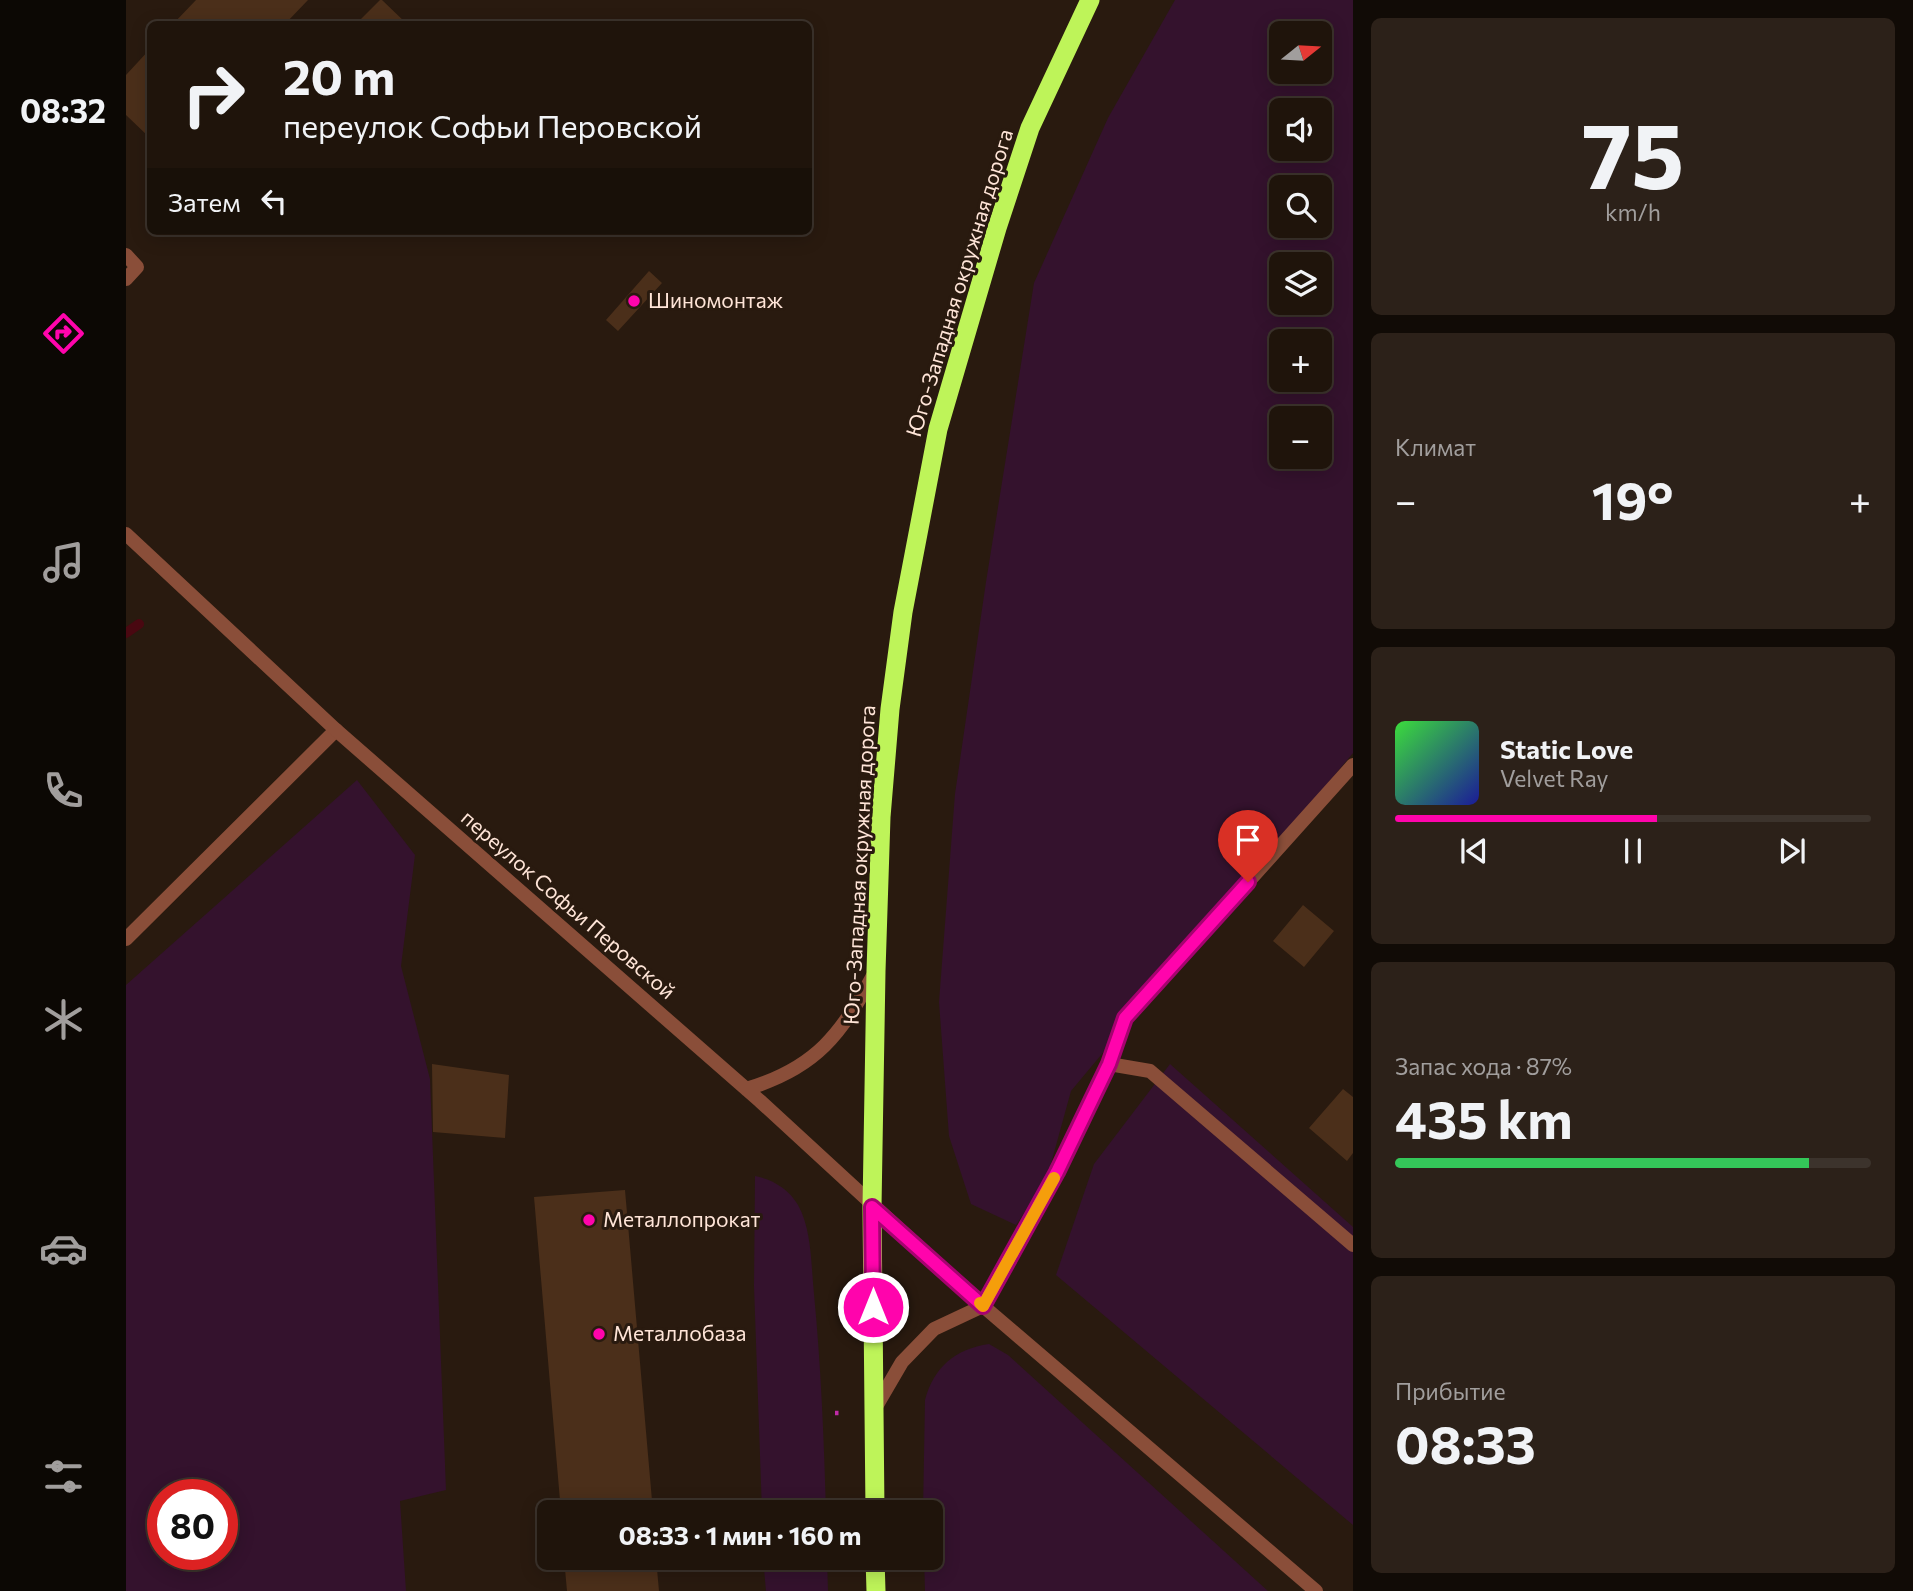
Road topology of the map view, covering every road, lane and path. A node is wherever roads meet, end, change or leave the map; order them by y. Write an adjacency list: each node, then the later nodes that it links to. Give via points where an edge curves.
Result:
1 (1090, 0): 8 (highway, Юго-Западная окружная дорога, via 1030,128 938,429 903,612 890,709)
2 (126, 255): 3 (street, via 137,267)
3 (126, 279)
4 (126, 534): 5 (street, переулок Софьи Перовской)
5 (336, 730): 7 (street); 10 (street, переулок Софьи Перовской)
6 (1353, 765): 9 (street, via 1125,1018)
7 (126, 939)
8 (876, 971): 10 (street, via 846,1023 807,1061 779,1079); 11 (highway, Юго-Западная окружная дорога)
9 (1109, 1064): 12 (street, via 1150,1071); 13 (street, via 1057,1172)
10 (746, 1088): 11 (street, переулок Софьи Перовской)
11 (872, 1207): 13 (street, переулок Софьи Перовской); 14 (highway, Юго-Западная окружная дорога)
12 (1353, 1245)
13 (983, 1306): 14 (street, via 934,1329 902,1362); 18 (street, переулок Софьи Перовской)
14 (873, 1412): 15 (highway, Юго-Западная окружная дорога)
15 (875, 1500)
16 (875, 1570): 17 (highway)
17 (876, 1591)
18 (1316, 1591)

